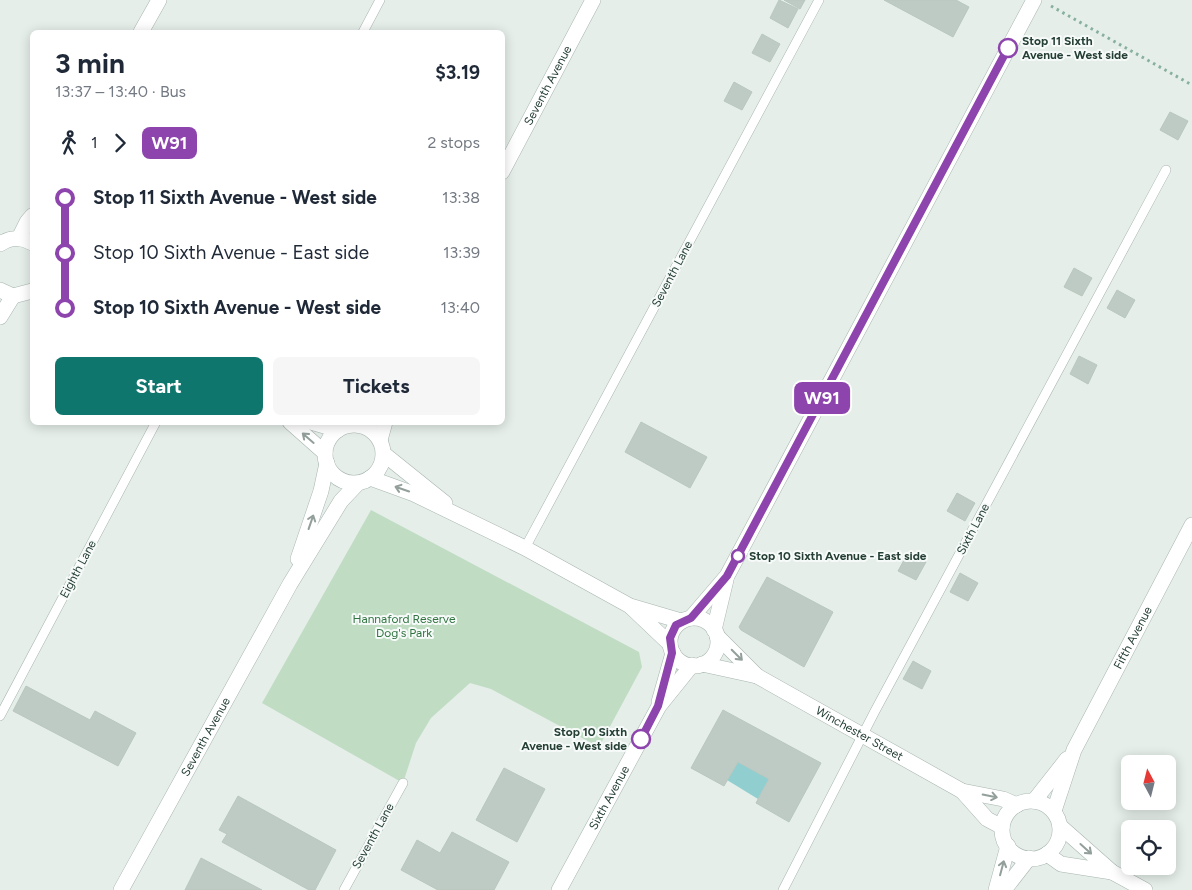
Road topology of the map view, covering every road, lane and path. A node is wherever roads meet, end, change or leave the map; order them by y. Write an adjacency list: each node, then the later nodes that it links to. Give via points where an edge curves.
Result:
1 (159, 0): 6 (street)
2 (380, 0): 7 (lane)
3 (594, 0): 9 (street, Seventh Avenue)
4 (819, 0): 25 (lane, Seventh Lane)
5 (1041, 2): 8 (path); 26 (street)
6 (142, 30)
7 (364, 30)
8 (1192, 85)
9 (505, 166)
10 (1166, 170): 36 (lane, Sixth Lane)
11 (30, 218): 12 (street)
12 (26, 240): 13 (street)
13 (0, 243)
14 (21, 293): 15 (street)
15 (0, 317)
16 (154, 425): 35 (lane, Eighth Lane)
17 (293, 425): 21 (street, one-way to 17)
18 (385, 425): 20 (street)
19 (348, 426): 20 (street, via 368,429); 21 (street, via 331,436)
20 (382, 447): 22 (street, via 382,463); 23 (street)
21 (326, 458): 22 (street, via 331,472 339,478 348,482); 27 (street, Seventh Avenue, one-way to 21, via 321,491)
22 (364, 480): 23 (street, one-way to 22, via 414,494); 27 (street, Seventh Avenue, via 341,502)
23 (462, 517): 25 (street)
24 (1192, 525): 37 (street, Fifth Avenue)
25 (525, 548): 28 (street)
26 (727, 576): 29 (street); 30 (street)
27 (290, 584): 49 (street, Seventh Avenue)
28 (630, 606): 29 (street); 31 (street)
29 (686, 620): 30 (street, via 700,618); 31 (street, via 672,631)
30 (716, 633): 32 (street, via 713,656); 33 (street, Winchester Street, one-way to 33)
31 (671, 649): 32 (street, via 677,659); 34 (street, Sixth Avenue)
32 (697, 664): 33 (street, Winchester Street); 34 (street, Sixth Avenue)
33 (756, 676): 36 (street, Winchester Street)
34 (658, 706): 51 (street, Sixth Avenue)
35 (0, 716)
36 (862, 735): 39 (street, Winchester Street); 52 (lane, Sixth Lane)
37 (1074, 750): 40 (street, Fifth Avenue); 42 (street, Fifth Avenue)
38 (403, 783): 50 (lane, Seventh Lane)
39 (962, 791): 41 (street, Winchester Street, one-way to 41); 44 (street, Winchester Street, via 987,820)
40 (1034, 801): 41 (street); 42 (street)
41 (1017, 804): 44 (street, via 1007,814)
42 (1054, 811): 43 (street)
43 (1060, 826): 46 (street, via 1055,846); 48 (street, one-way to 48)
44 (1002, 827): 45 (street)
45 (1008, 846): 47 (street, via 1021,857); 53 (street, one-way to 45)
46 (1047, 854): 47 (street); 48 (street, via 1062,864)
47 (1029, 858): 54 (street)
48 (1112, 872): 55 (street)
49 (121, 890)
50 (344, 890)
51 (560, 890)
52 (783, 890)
53 (996, 890)
54 (1004, 890)
55 (1145, 890)

